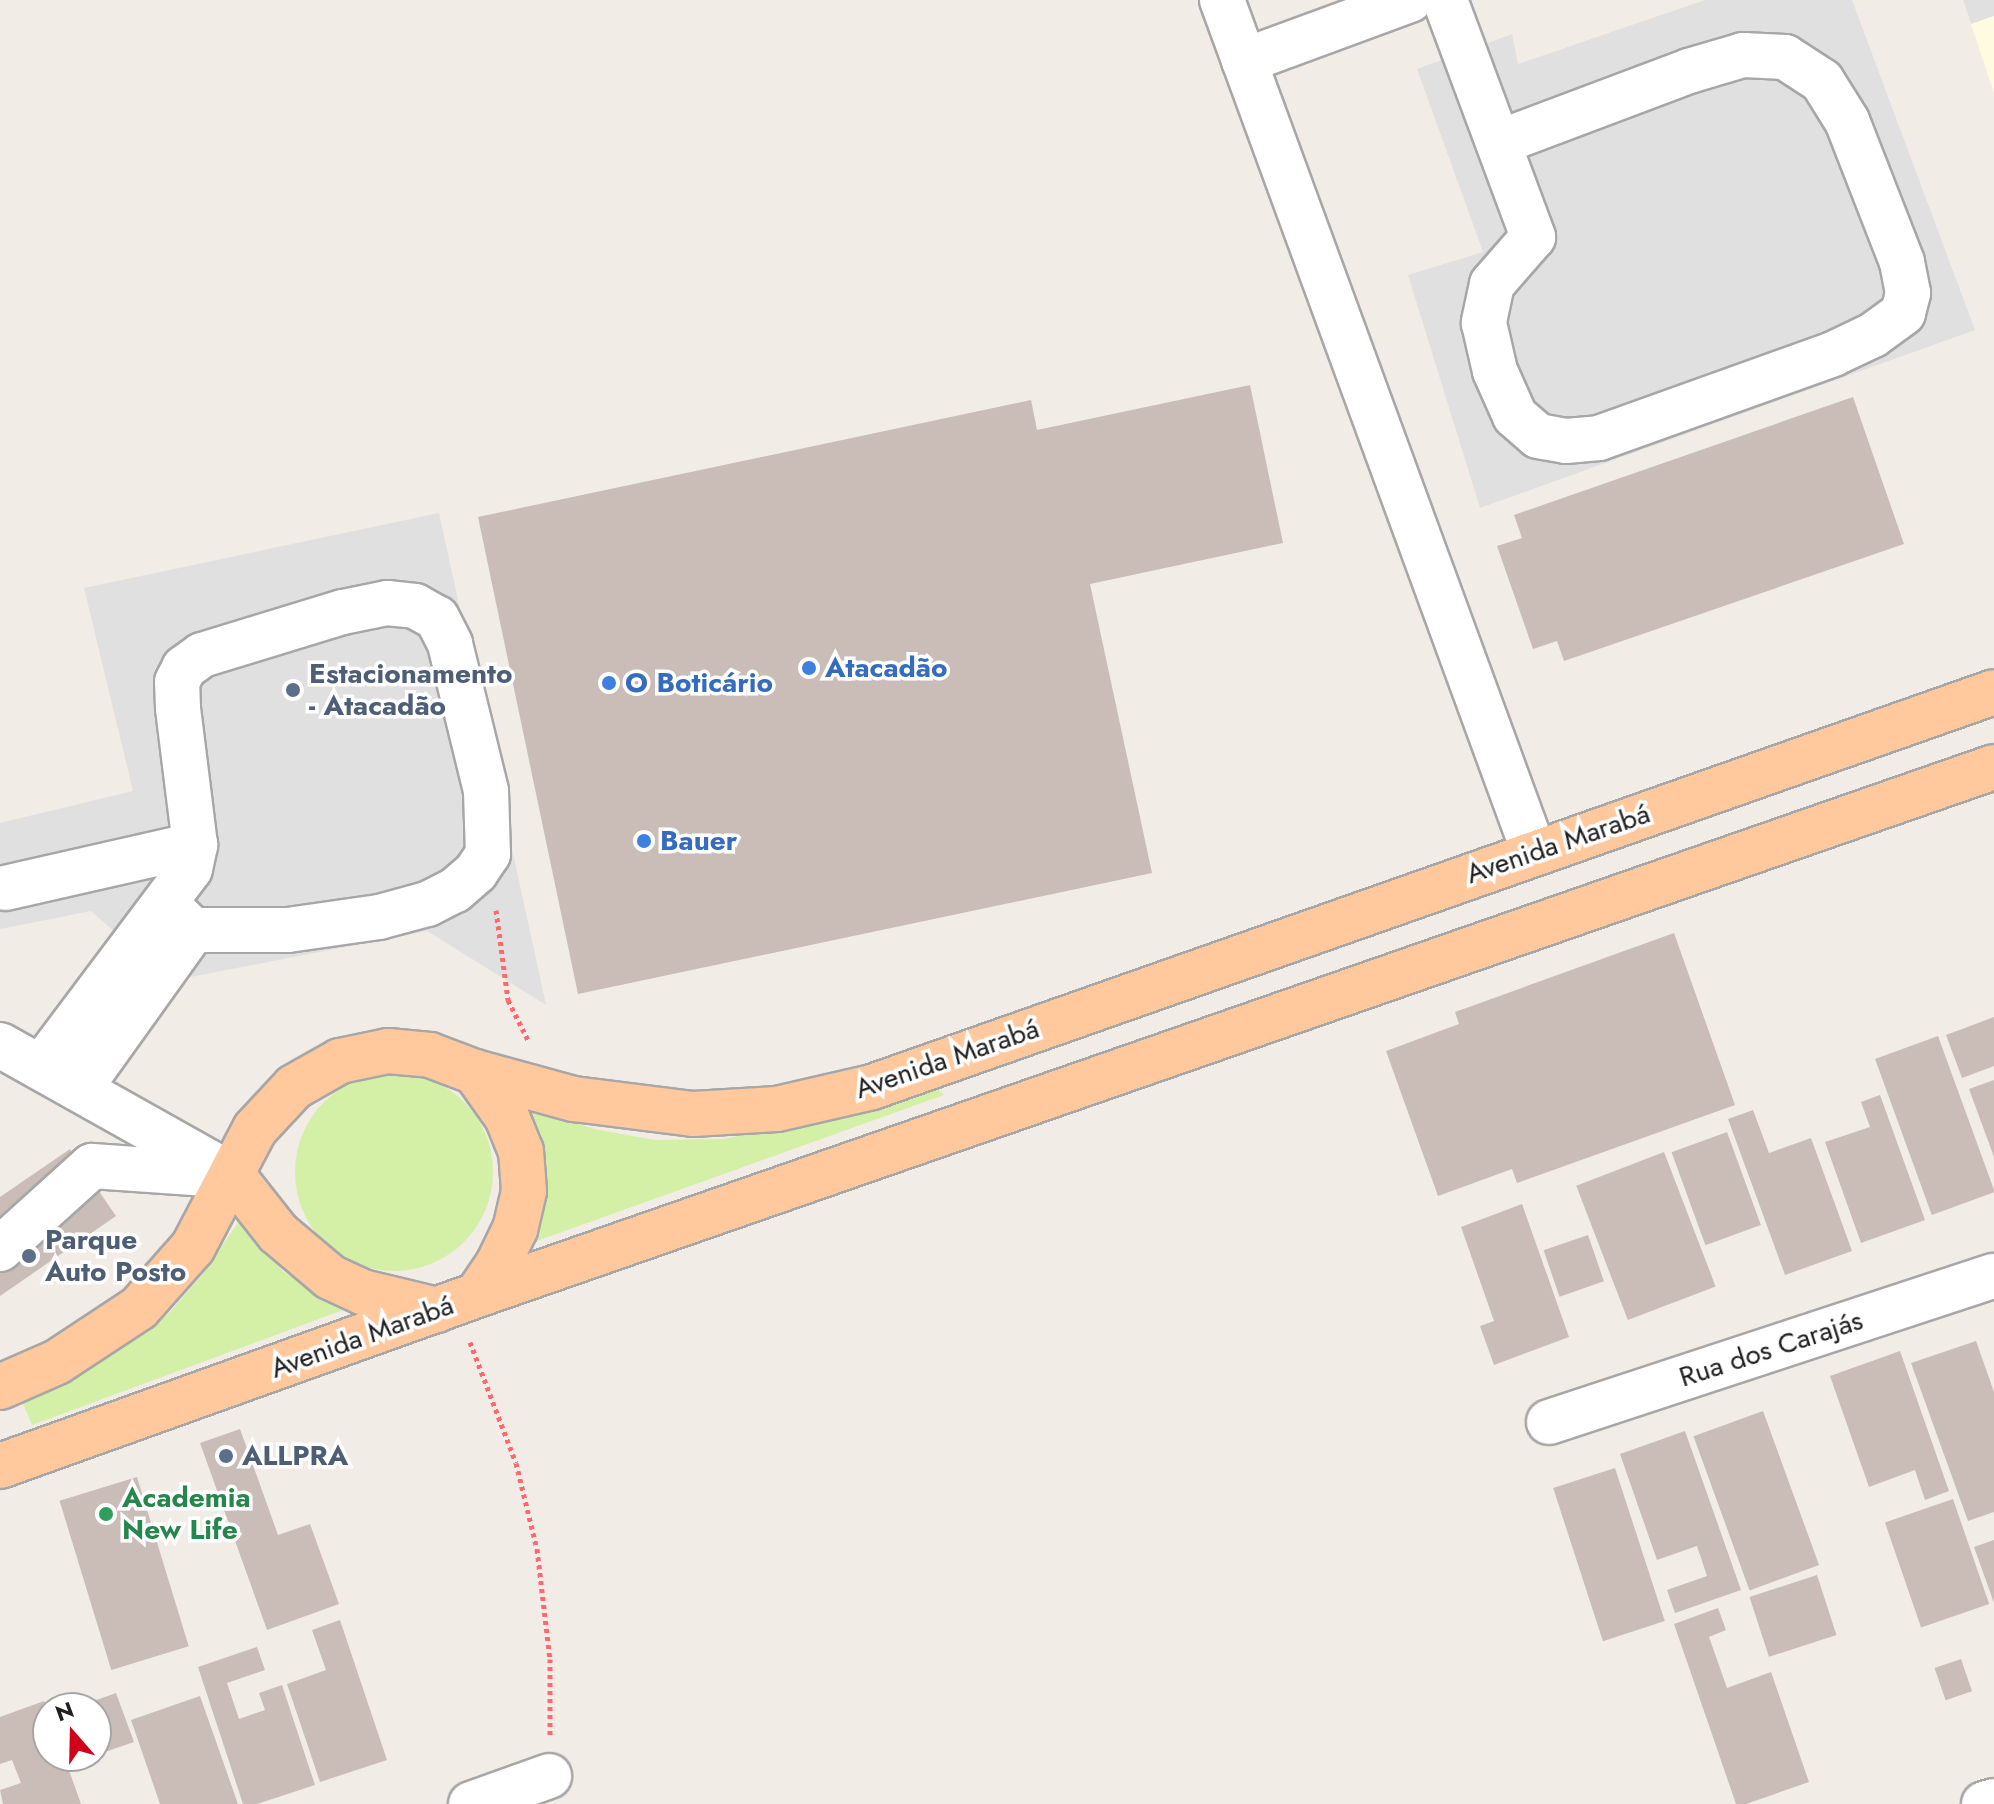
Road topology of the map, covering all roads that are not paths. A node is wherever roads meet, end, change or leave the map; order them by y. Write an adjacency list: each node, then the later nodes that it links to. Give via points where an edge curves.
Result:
1 (1222, 0): 4 (street)
2 (1410, 0): 4 (street)
3 (1445, 0): 5 (street)
4 (1244, 61): 9 (street)
5 (1500, 142): 5 (street, via 1533,237 1492,284 1484,323 1495,371 1515,416 1538,436 1566,441 1599,438 1833,354 1903,313 1908,293 1902,262 1847,121 1822,81 1785,57 1743,55 1689,71)
6 (1994, 692): 9 (main road, Avenida Marabá)
7 (1994, 767): 19 (main road, Avenida Marabá)
8 (195, 845): 10 (street); 11 (street); 11 (street, via 178,708 177,682 184,668 202,655 387,603 415,606 437,618 450,644 486,791 488,854 476,872 427,904 379,917 288,930)
9 (1534, 852): 14 (main road, Avenida Marabá, via 872,1087 777,1109 693,1114 574,1099)
10 (5, 888)
11 (180, 917): 13 (street); 15 (street)
12 (0, 1045): 13 (street)
13 (42, 1066): 15 (street)
14 (475, 1072): 16 (main road, Avenida Marabá, via 430,1055 388,1051 340,1061 294,1087 255,1129); 19 (main road, via 507,1117 521,1151 524,1191 515,1229 498,1264)
15 (80, 1088): 16 (street)
16 (233, 1176): 17 (street, via 92,1166); 19 (main road, via 278,1233 330,1277 362,1292); 20 (main road, Avenida Marabá, via 193,1247 139,1308 57,1362)
17 (0, 1249)
18 (1994, 1276): 21 (street, Rua dos Carajás)
19 (456, 1303): 22 (main road, Avenida Marabá)
20 (0, 1387)
21 (1549, 1422)
22 (0, 1466)
23 (549, 1776): 25 (street)
24 (1994, 1801): 26 (street)
25 (471, 1804)
26 (1984, 1804)

